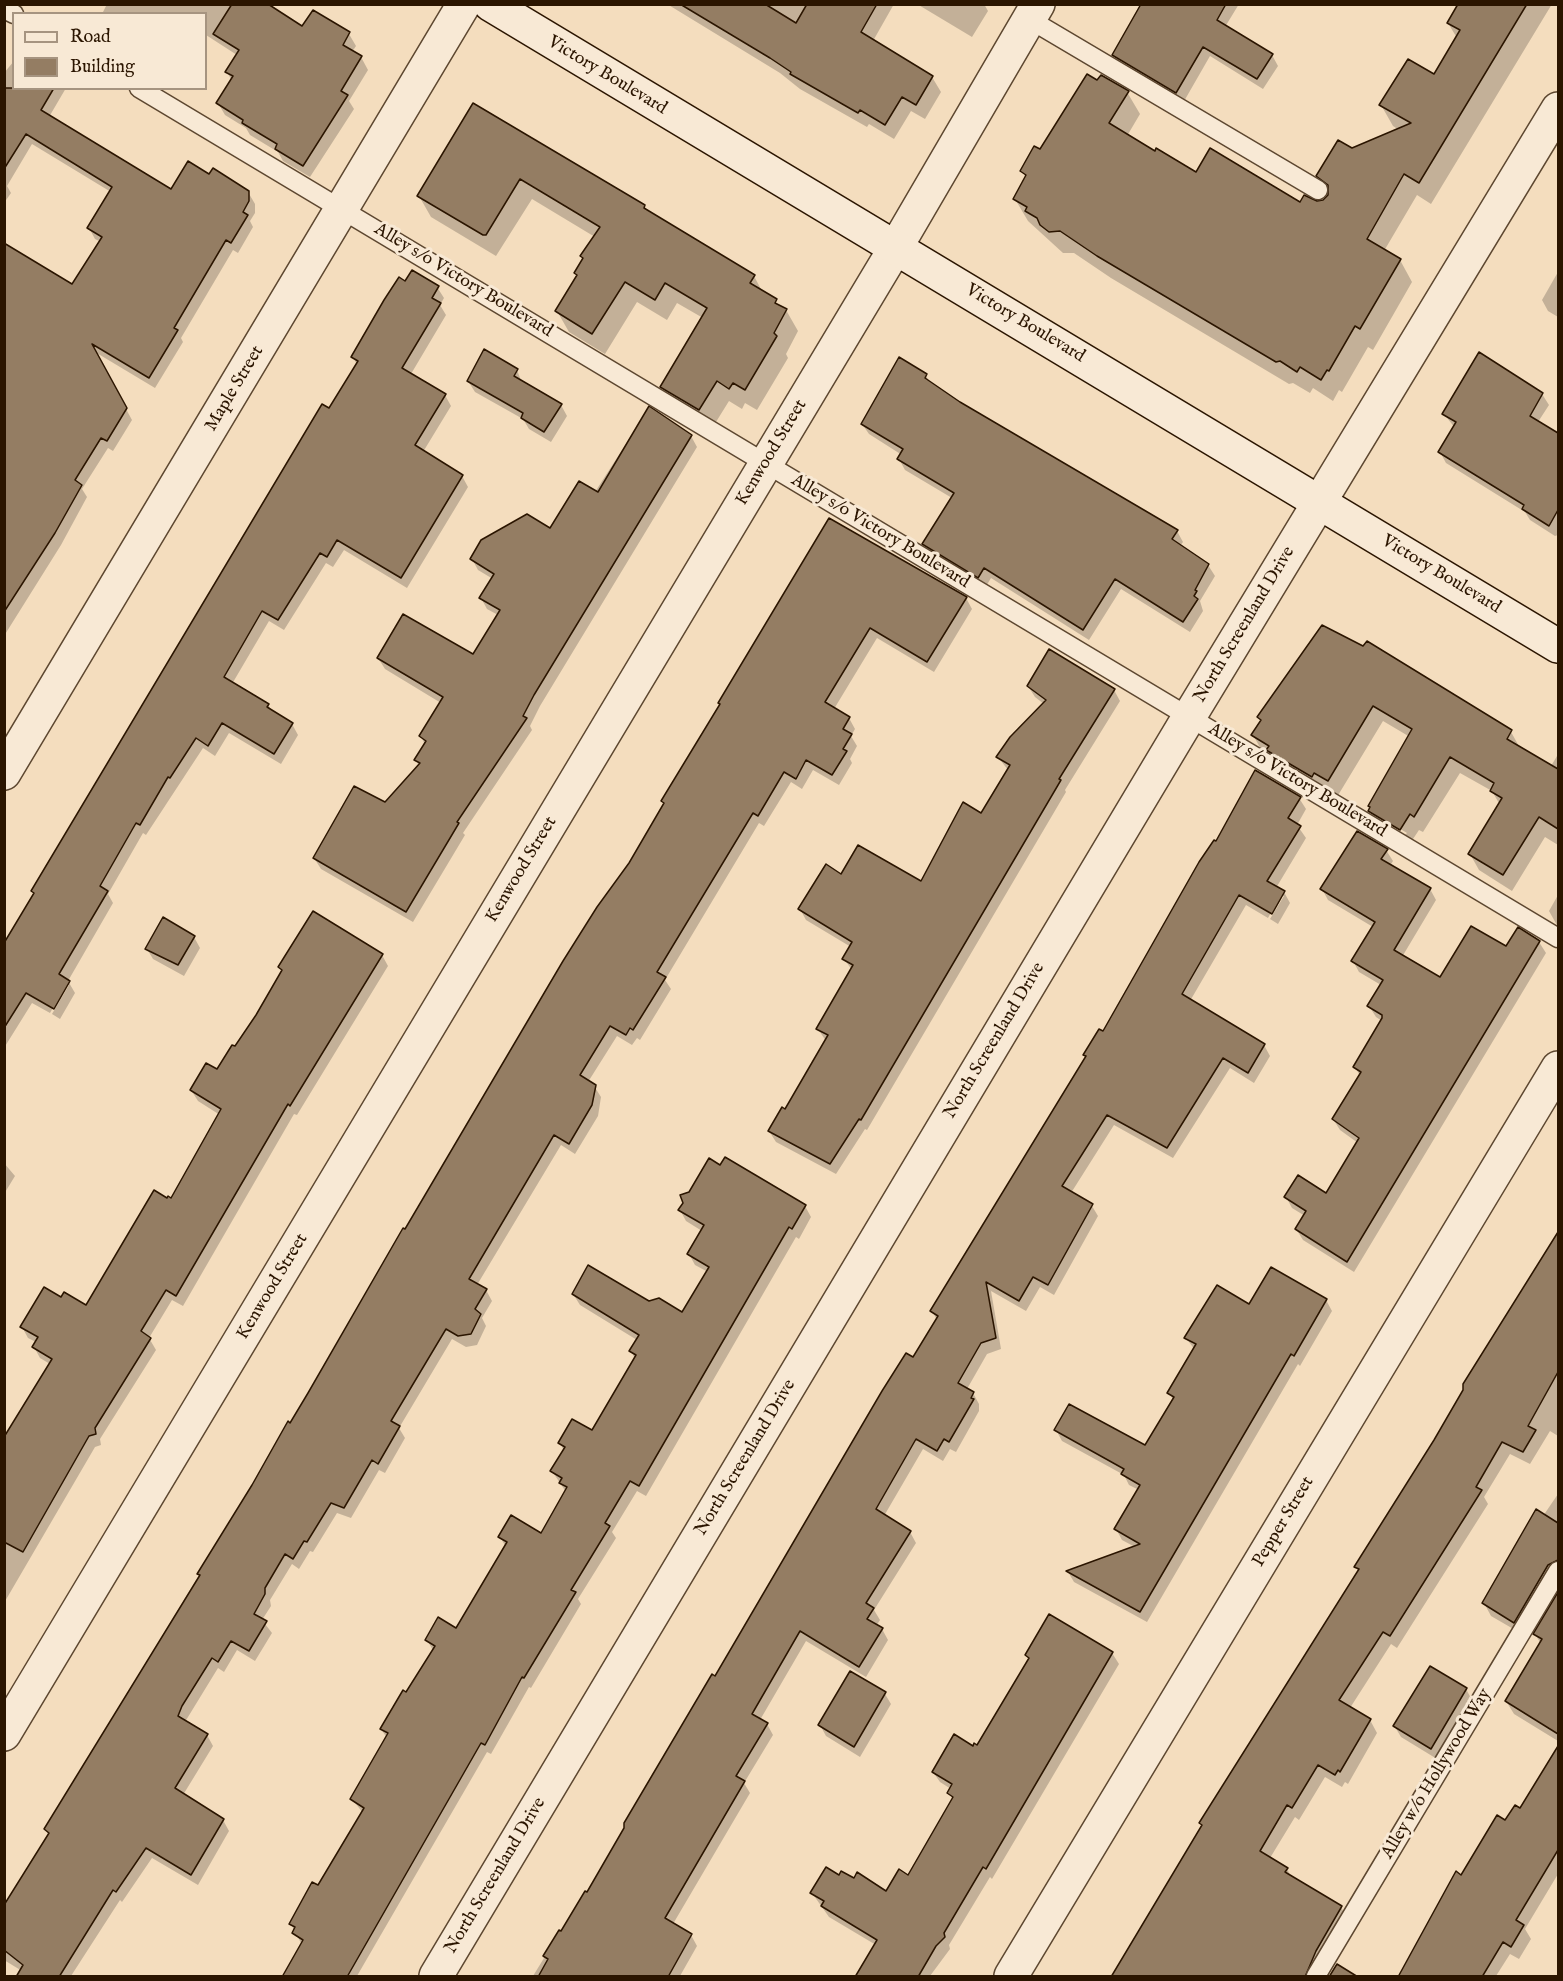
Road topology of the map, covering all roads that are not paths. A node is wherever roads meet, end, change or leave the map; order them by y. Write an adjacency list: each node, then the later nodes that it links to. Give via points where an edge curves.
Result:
1 (464, 4): 7 (street, Maple Street)
2 (490, 4): 8 (street, Victory Boulevard)
3 (1033, 12): 6 (lane); 8 (street, Kenwood Street)
4 (142, 90): 7 (lane, Alley s/o Victory Boulevard)
5 (1558, 109): 10 (street, North Screenland Drive)
6 (1318, 190)
7 (343, 209): 9 (lane, Alley s/o Victory Boulevard); 13 (street, Maple Street)
8 (896, 247): 9 (street, Kenwood Street); 10 (street, Victory Boulevard)
9 (766, 464): 12 (lane, Alley s/o Victory Boulevard); 17 (street, Kenwood Street)
10 (1319, 503): 11 (street, Victory Boulevard); 12 (street, North Screenland Drive)
11 (1558, 646)
12 (1189, 717): 14 (lane, Alley s/o Victory Boulevard); 18 (street, North Screenland Drive)
13 (4, 772)
14 (1558, 938)
15 (1558, 1068): 19 (street, Pepper Street)
16 (1558, 1571): 20 (lane, Alley w/o Hollywood Way)
17 (4, 1734)
18 (436, 1977)
19 (1011, 1977)
20 (1316, 1977)

